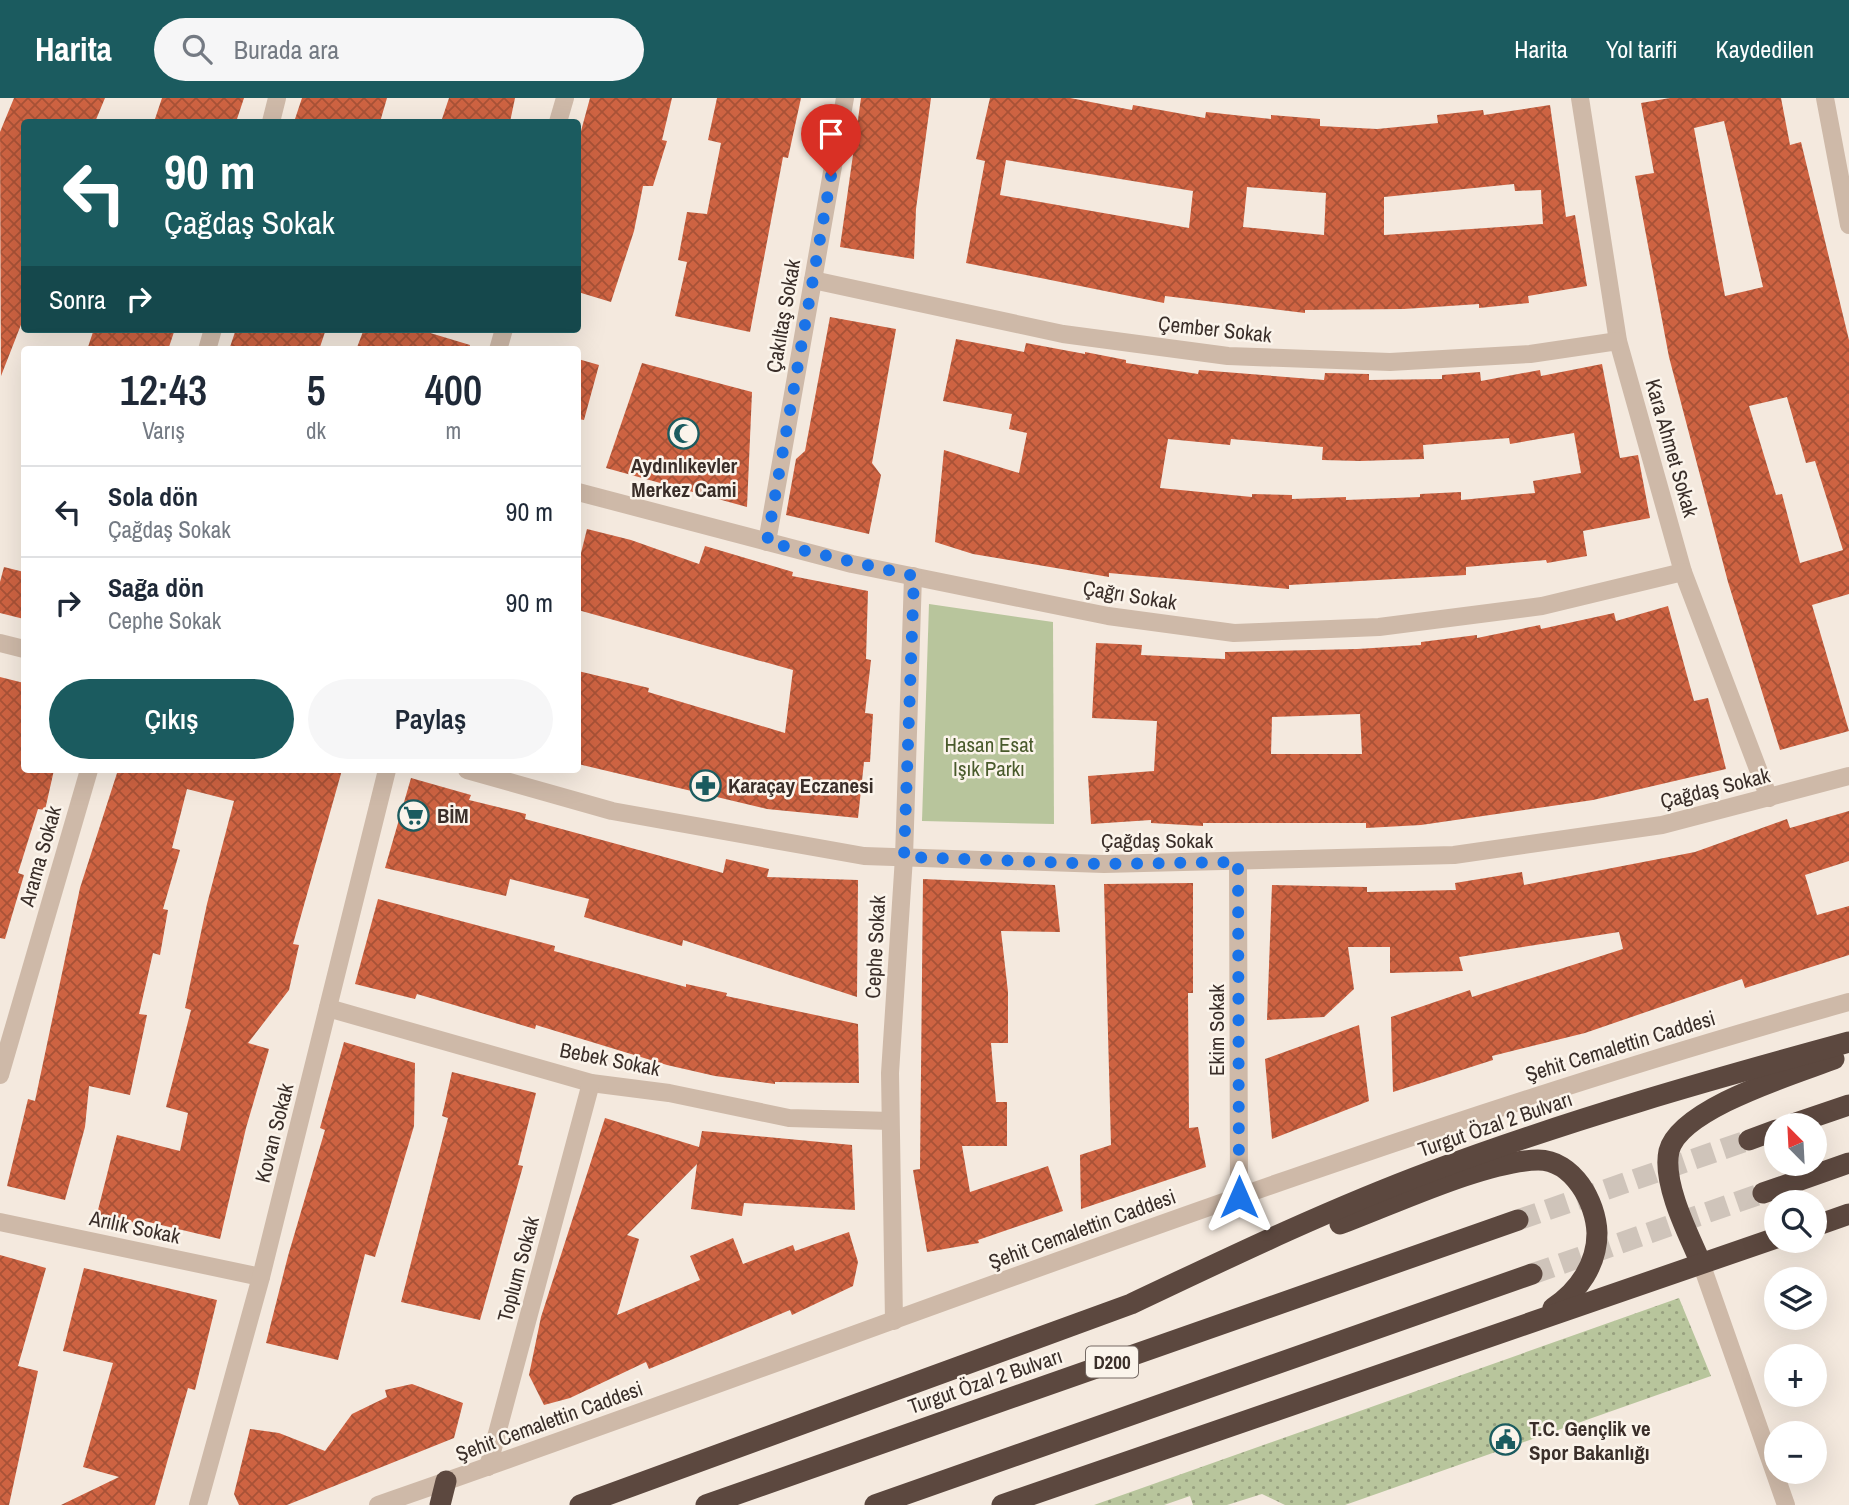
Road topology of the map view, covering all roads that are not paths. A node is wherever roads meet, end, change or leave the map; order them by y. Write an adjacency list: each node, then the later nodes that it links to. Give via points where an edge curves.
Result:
1 (277, 98): 6 (street)
2 (565, 98): 7 (street)
3 (845, 98): 9 (street, Çakıltaş Sokak)
4 (1580, 98): 10 (street, Kara Ahmet Sokak)
5 (1825, 98): 8 (street)
6 (272, 119)
7 (559, 119)
8 (1849, 225)
9 (813, 280): 10 (street, Çember Sokak, via 1063,334 1228,356 1390,362 1530,354); 12 (street, Çakıltaş Sokak)
10 (1618, 341): 13 (street, Kara Ahmet Sokak)
11 (581, 493): 12 (street, Çağrı Sokak)
12 (767, 542): 14 (street, Çağrı Sokak)
13 (1683, 572): 14 (street, Çağrı Sokak, via 1542,606 1379,627 1234,633 1108,616); 21 (street, Kara Ahmet Sokak)
14 (914, 576): 22 (street, Cephe Sokak)
15 (0, 643): 16 (street)
16 (21, 648)
17 (88, 773): 28 (street, Arama Sokak)
18 (386, 773): 25 (street, Kovan Sokak)
19 (478, 773): 22 (street, Çağdaş Sokak, via 612,811 864,856)
20 (1849, 776): 21 (street, Çağdaş Sokak)
21 (1769, 798): 23 (street, Çağdaş Sokak, via 1662,825 1454,855)
22 (904, 857): 23 (street, Çağdaş Sokak, via 1104,864); 32 (street, Cephe Sokak)
23 (1238, 862): 37 (street, Ekim Sokak)
24 (1849, 1002): 37 (street, Şehit Cemalettin Caddesi, via 1541,1094)
25 (328, 1008): 29 (street, Bebek Sokak); 45 (street, Kovan Sokak)
26 (1849, 1042): 46 (highway, Turgut Özal 2 Bulvarı, via 1690,1086 1430,1171)
27 (1849, 1053): 43 (highway, via 1720,1105 1675,1136 1670,1176)
28 (0, 1075)
29 (591, 1083): 32 (street, Bebek Sokak, via 669,1093 789,1118); 49 (street, Toplum Sokak)
30 (1849, 1105): 31 (highway)
31 (1825, 1113)
32 (890, 1121): 48 (street, Cephe Sokak)
33 (1764, 1134): 34 (highway)
34 (1749, 1140)
35 (1849, 1163): 36 (highway)
36 (1763, 1193)
37 (1239, 1197): 48 (street, Şehit Cemalettin Caddesi)
38 (1849, 1214): 41 (highway)
39 (1518, 1220): 55 (highway, Turgut Özal 2 Bulvarı / D200)
40 (0, 1222): 45 (street, Arılık Sokak)
41 (1827, 1222)
42 (1764, 1242): 43 (highway, Turgut Özal 2 Bulvarı)
43 (1701, 1263): 47 (highway, Turgut Özal 2 Bulvarı); 58 (street)
44 (1532, 1274): 56 (highway)
45 (261, 1277): 51 (street, Kovan Sokak)
46 (1131, 1304): 47 (highway, Turgut Özal 2 Bulvarı, via 1456,1180 1541,1160 1575,1178 1591,1206 1597,1230 1585,1276 1562,1302); 54 (highway, Turgut Özal 2 Bulvarı)
47 (1536, 1319): 57 (highway, Turgut Özal 2 Bulvarı)
48 (894, 1321): 49 (street, Şehit Cemalettin Caddesi)
49 (488, 1467): 50 (street, Şehit Cemalettin Caddesi)
50 (446, 1481): 52 (street, Şehit Cemalettin Caddesi); 53 (highway)
51 (198, 1505)
52 (378, 1505)
53 (440, 1505)
54 (580, 1505)
55 (706, 1505)
56 (875, 1505)
57 (1002, 1505)
58 (1786, 1505)

